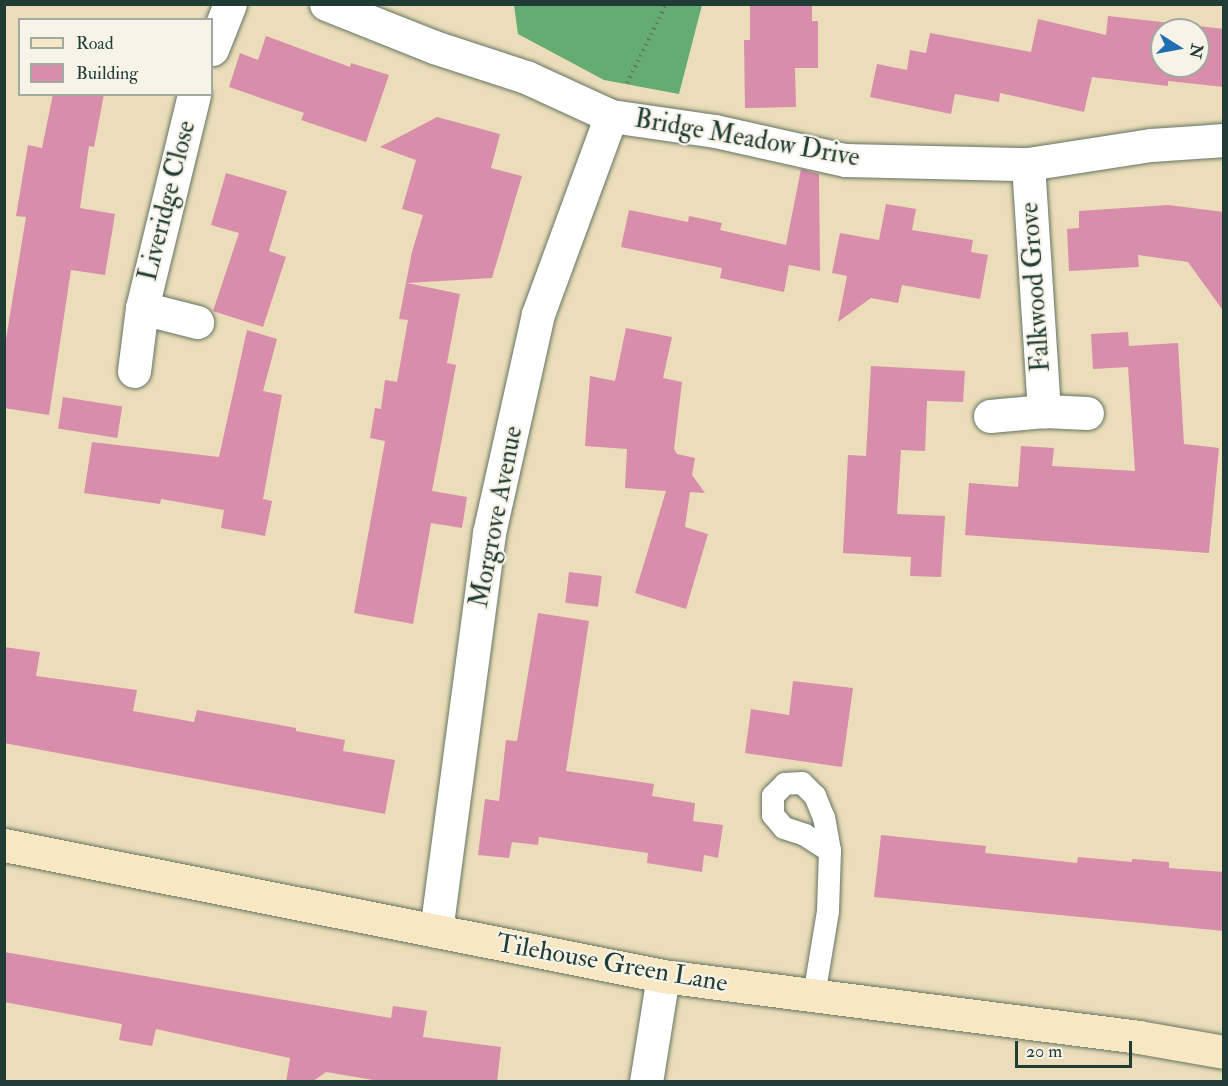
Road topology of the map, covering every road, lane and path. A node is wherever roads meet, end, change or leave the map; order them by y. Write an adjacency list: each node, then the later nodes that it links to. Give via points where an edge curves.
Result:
1 (230, 4): 4 (street)
2 (326, 4): 6 (street, Bridge Meadow Drive, via 434,47 526,77)
3 (666, 4): 6 (path)
4 (213, 46)
5 (194, 96): 9 (street, Liveridge Close)
6 (611, 116): 8 (street, Bridge Meadow Drive, via 715,131 845,160); 17 (street, Morgrove Avenue, via 538,314 489,533)
7 (1224, 140): 8 (street, Bridge Meadow Drive, via 1151,145)
8 (1028, 164): 12 (street, Falkwood Grove)
9 (142, 308): 10 (street, Liveridge Close); 11 (street, Liveridge Close)
10 (197, 322)
11 (134, 371)
12 (1044, 411): 13 (street); 14 (street)
13 (1087, 413)
14 (990, 416)
15 (4, 845): 17 (street, Tilehouse Green Lane)
16 (830, 851): 19 (lane, via 828,911)
17 (436, 931): 18 (street, Tilehouse Green Lane)
18 (663, 976): 19 (street, Tilehouse Green Lane); 21 (street)
19 (814, 996): 20 (street, Tilehouse Green Lane, via 1138,1037)
20 (1224, 1052)
21 (646, 1082)

